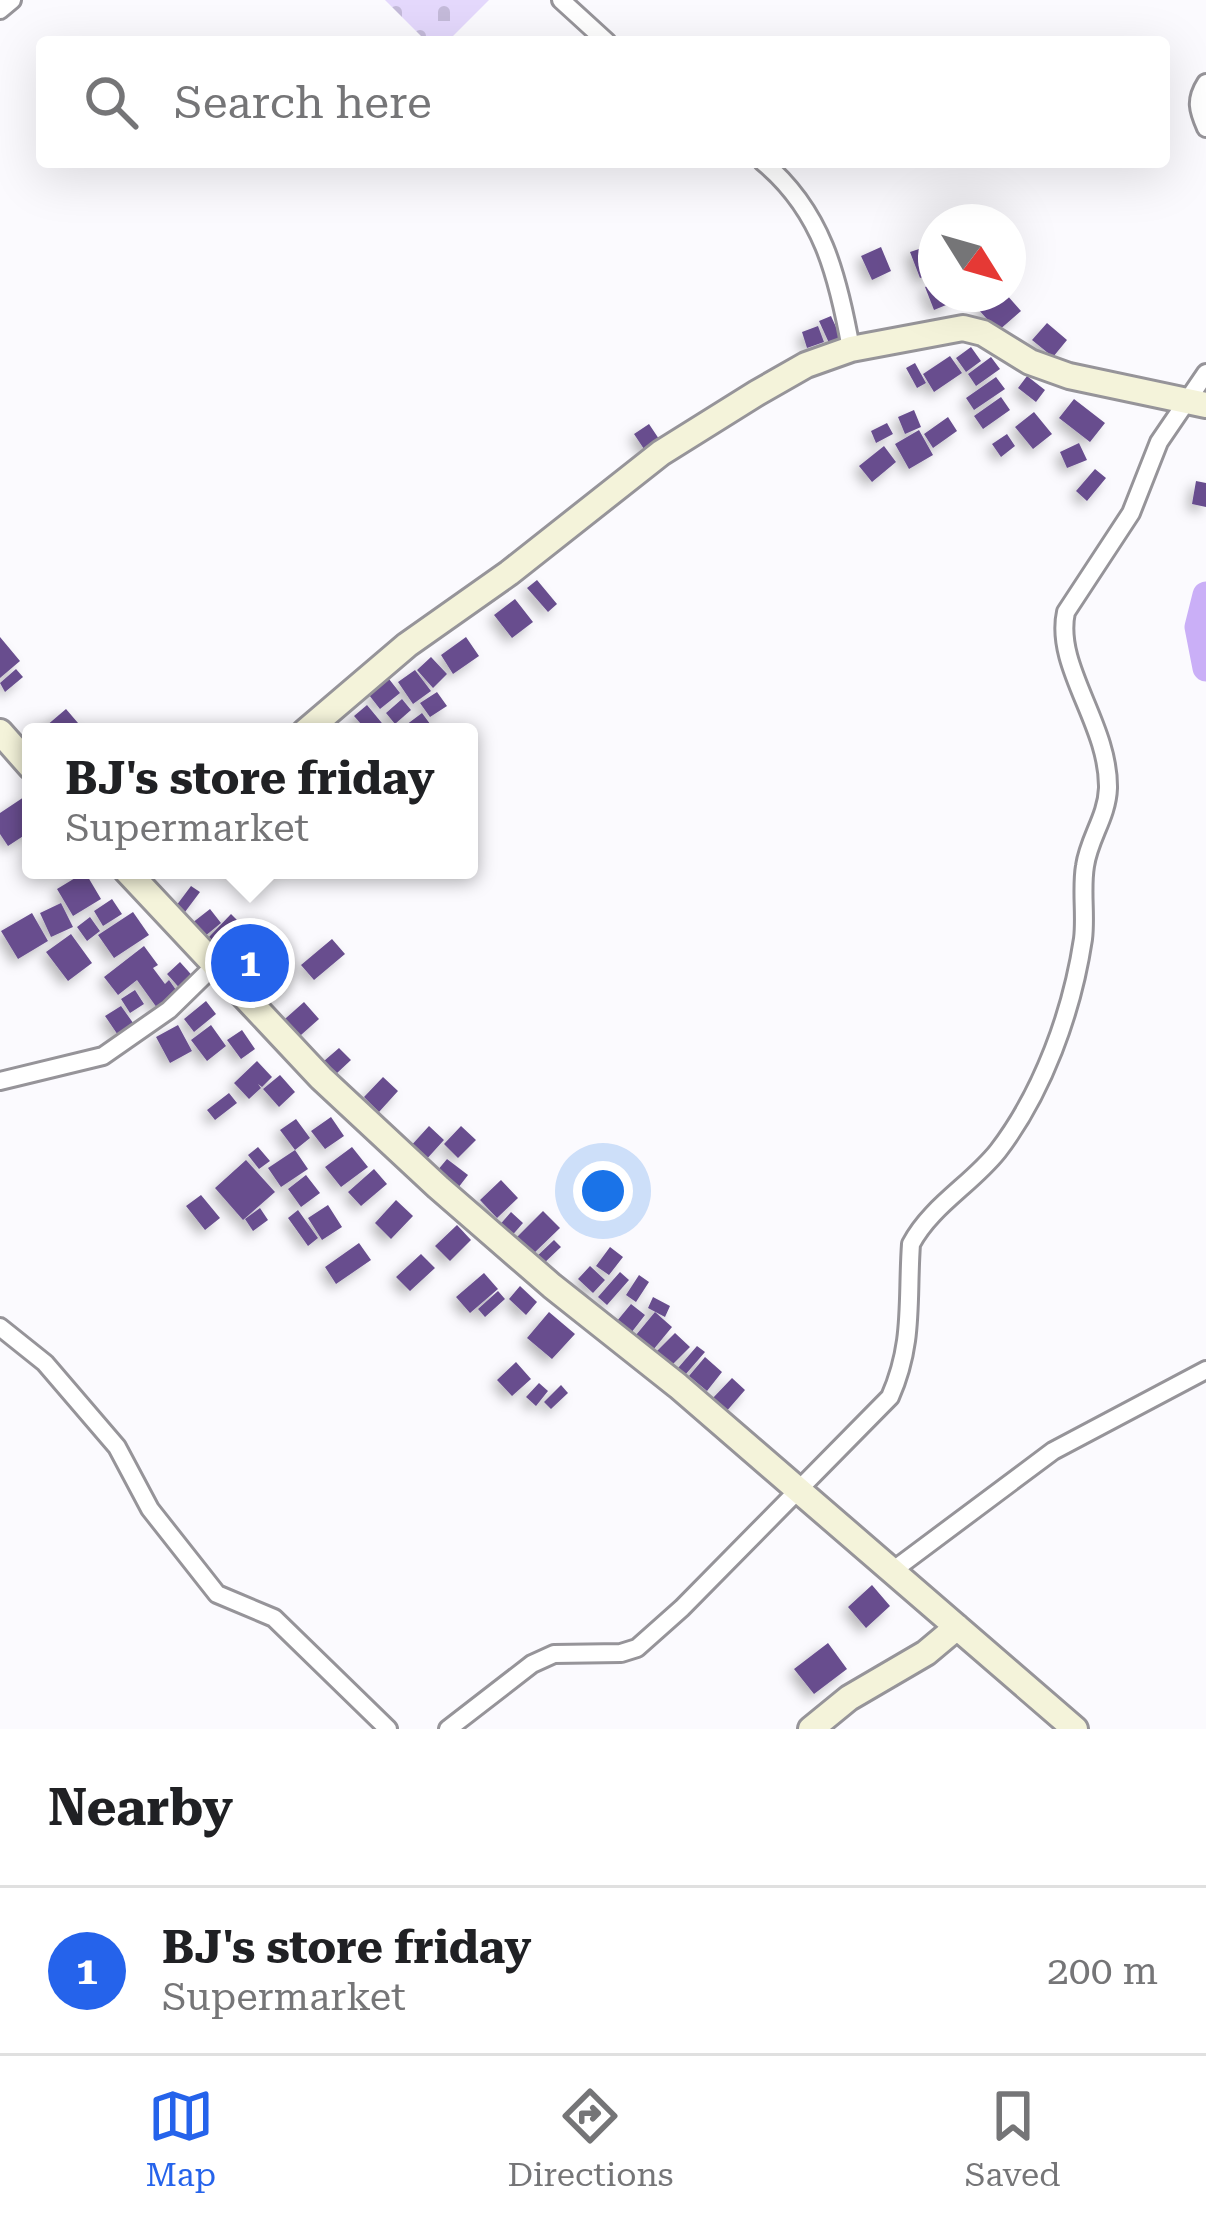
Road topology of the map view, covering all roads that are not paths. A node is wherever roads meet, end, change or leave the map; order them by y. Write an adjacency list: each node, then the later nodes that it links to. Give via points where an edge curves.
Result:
1 (12, 0): 3 (street)
2 (561, 0): 4 (street)
3 (0, 10)
4 (600, 36)
5 (1206, 83): 6 (street, via 1198,95)
6 (1206, 128)
7 (769, 168): 8 (street, via 820,230)
8 (850, 349): 10 (main road, via 963,328 1054,372); 11 (main road, via 790,374 662,453)
9 (1206, 373): 10 (street)
10 (1195, 404): 19 (street, via 1149,461 1130,513 1070,600 1062,628 1100,730 1108,782 1107,810 1084,870 1082,943 1048,1062 997,1153 911,1244 909,1340 890,1397)
11 (316, 723)
12 (0, 732): 13 (main road)
13 (22, 757)
14 (141, 879): 15 (main road)
15 (215, 965): 16 (street, via 103,1056); 19 (main road, via 438,1187)
16 (0, 1081)
17 (0, 1327): 22 (street, via 74,1395 217,1594 274,1618)
18 (1206, 1370): 20 (street, via 1053,1451)
19 (796, 1489): 20 (main road); 23 (street, via 637,1648 554,1654)
20 (891, 1572): 21 (main road)
21 (957, 1627): 24 (main road); 25 (main road)
22 (388, 1729)
23 (448, 1729)
24 (811, 1729)
25 (1075, 1729)

